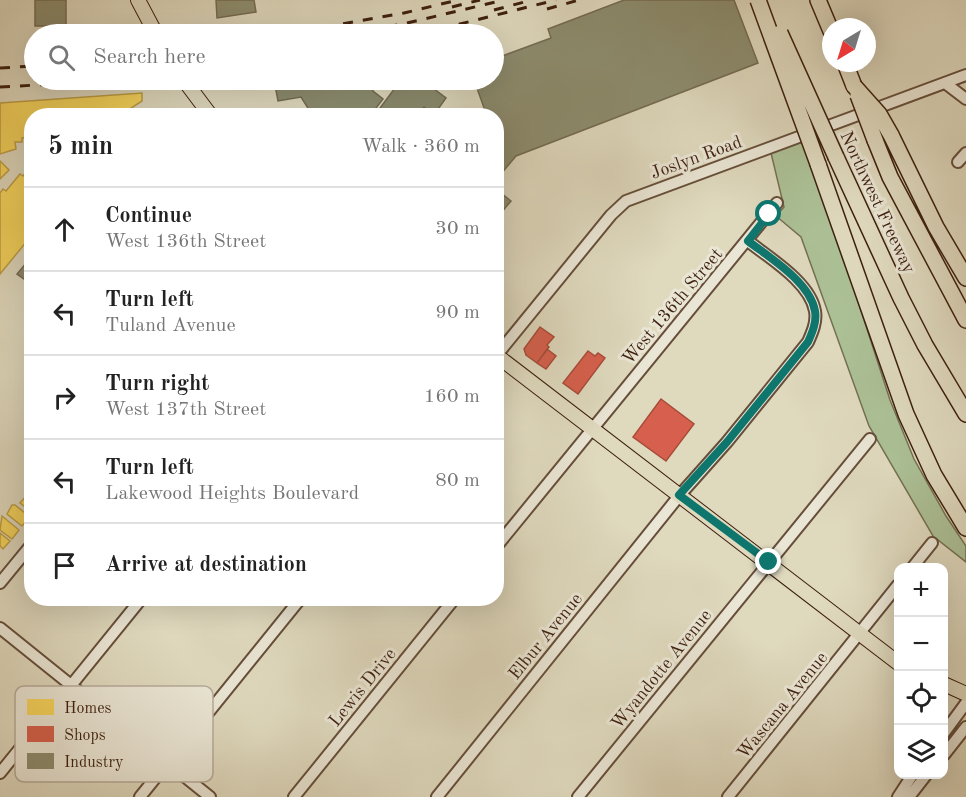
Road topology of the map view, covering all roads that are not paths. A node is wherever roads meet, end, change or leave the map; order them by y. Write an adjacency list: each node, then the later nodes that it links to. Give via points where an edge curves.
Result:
1 (138, 0): 6 (main road)
2 (758, 0): 26 (highway, bridge, via 906,414 934,475)
3 (766, 0): 22 (highway, Northwest Freeway, bridge, via 901,298)
4 (818, 0): 5 (highway)
5 (826, 18)
6 (150, 24)
7 (849, 72): 10 (highway, Northwest Freeway)
8 (966, 75): 9 (street, Joslyn Road)
9 (945, 83): 12 (street); 20 (street, Joslyn Road, via 627,201 611,215)
10 (854, 86): 18 (highway, bridge, via 879,114); 19 (highway, Northwest Freeway, bridge, via 890,177)
11 (191, 90): 13 (main road)
12 (966, 99)
13 (205, 108)
14 (966, 153): 15 (street)
15 (958, 162)
16 (777, 203): 17 (street, West 136th Street)
17 (748, 241): 23 (street, West 136th Street); 25 (street, Elbur Avenue, via 800,283 810,296 816,312 814,328 808,342)
18 (966, 278)
19 (966, 320)
20 (504, 346)
21 (504, 360): 23 (main road)
22 (966, 414)
23 (592, 429): 25 (main road); 27 (street)
24 (870, 439): 30 (street, Wyandotte Avenue)
25 (679, 495): 30 (main road); 57 (street, Elbur Avenue)
26 (966, 528)
27 (504, 537)
28 (932, 543): 31 (street)
29 (24, 554): 32 (street)
30 (769, 562): 38 (main road); 58 (street, Wyandotte Avenue)
31 (915, 563)
32 (0, 583)
33 (894, 590): 38 (street, Wascana Avenue)
34 (136, 606): 40 (street)
35 (295, 606): 44 (street)
36 (449, 606): 56 (street, Lewis Drive)
37 (0, 628): 40 (street)
38 (861, 634): 39 (main road); 59 (street, Wascana Avenue)
39 (894, 660)
40 (72, 686)
41 (948, 686): 42 (main road)
42 (966, 694)
43 (966, 703): 46 (street)
44 (213, 707)
45 (966, 727): 47 (street)
46 (948, 728)
47 (948, 750)
48 (15, 755): 49 (street)
49 (0, 773)
50 (910, 779): 60 (street)
51 (923, 779): 61 (street)
52 (152, 782): 54 (street)
53 (191, 782): 55 (street)
54 (140, 797)
55 (210, 797)
56 (294, 797)
57 (437, 797)
58 (578, 797)
59 (728, 797)
60 (898, 797)
61 (909, 797)

